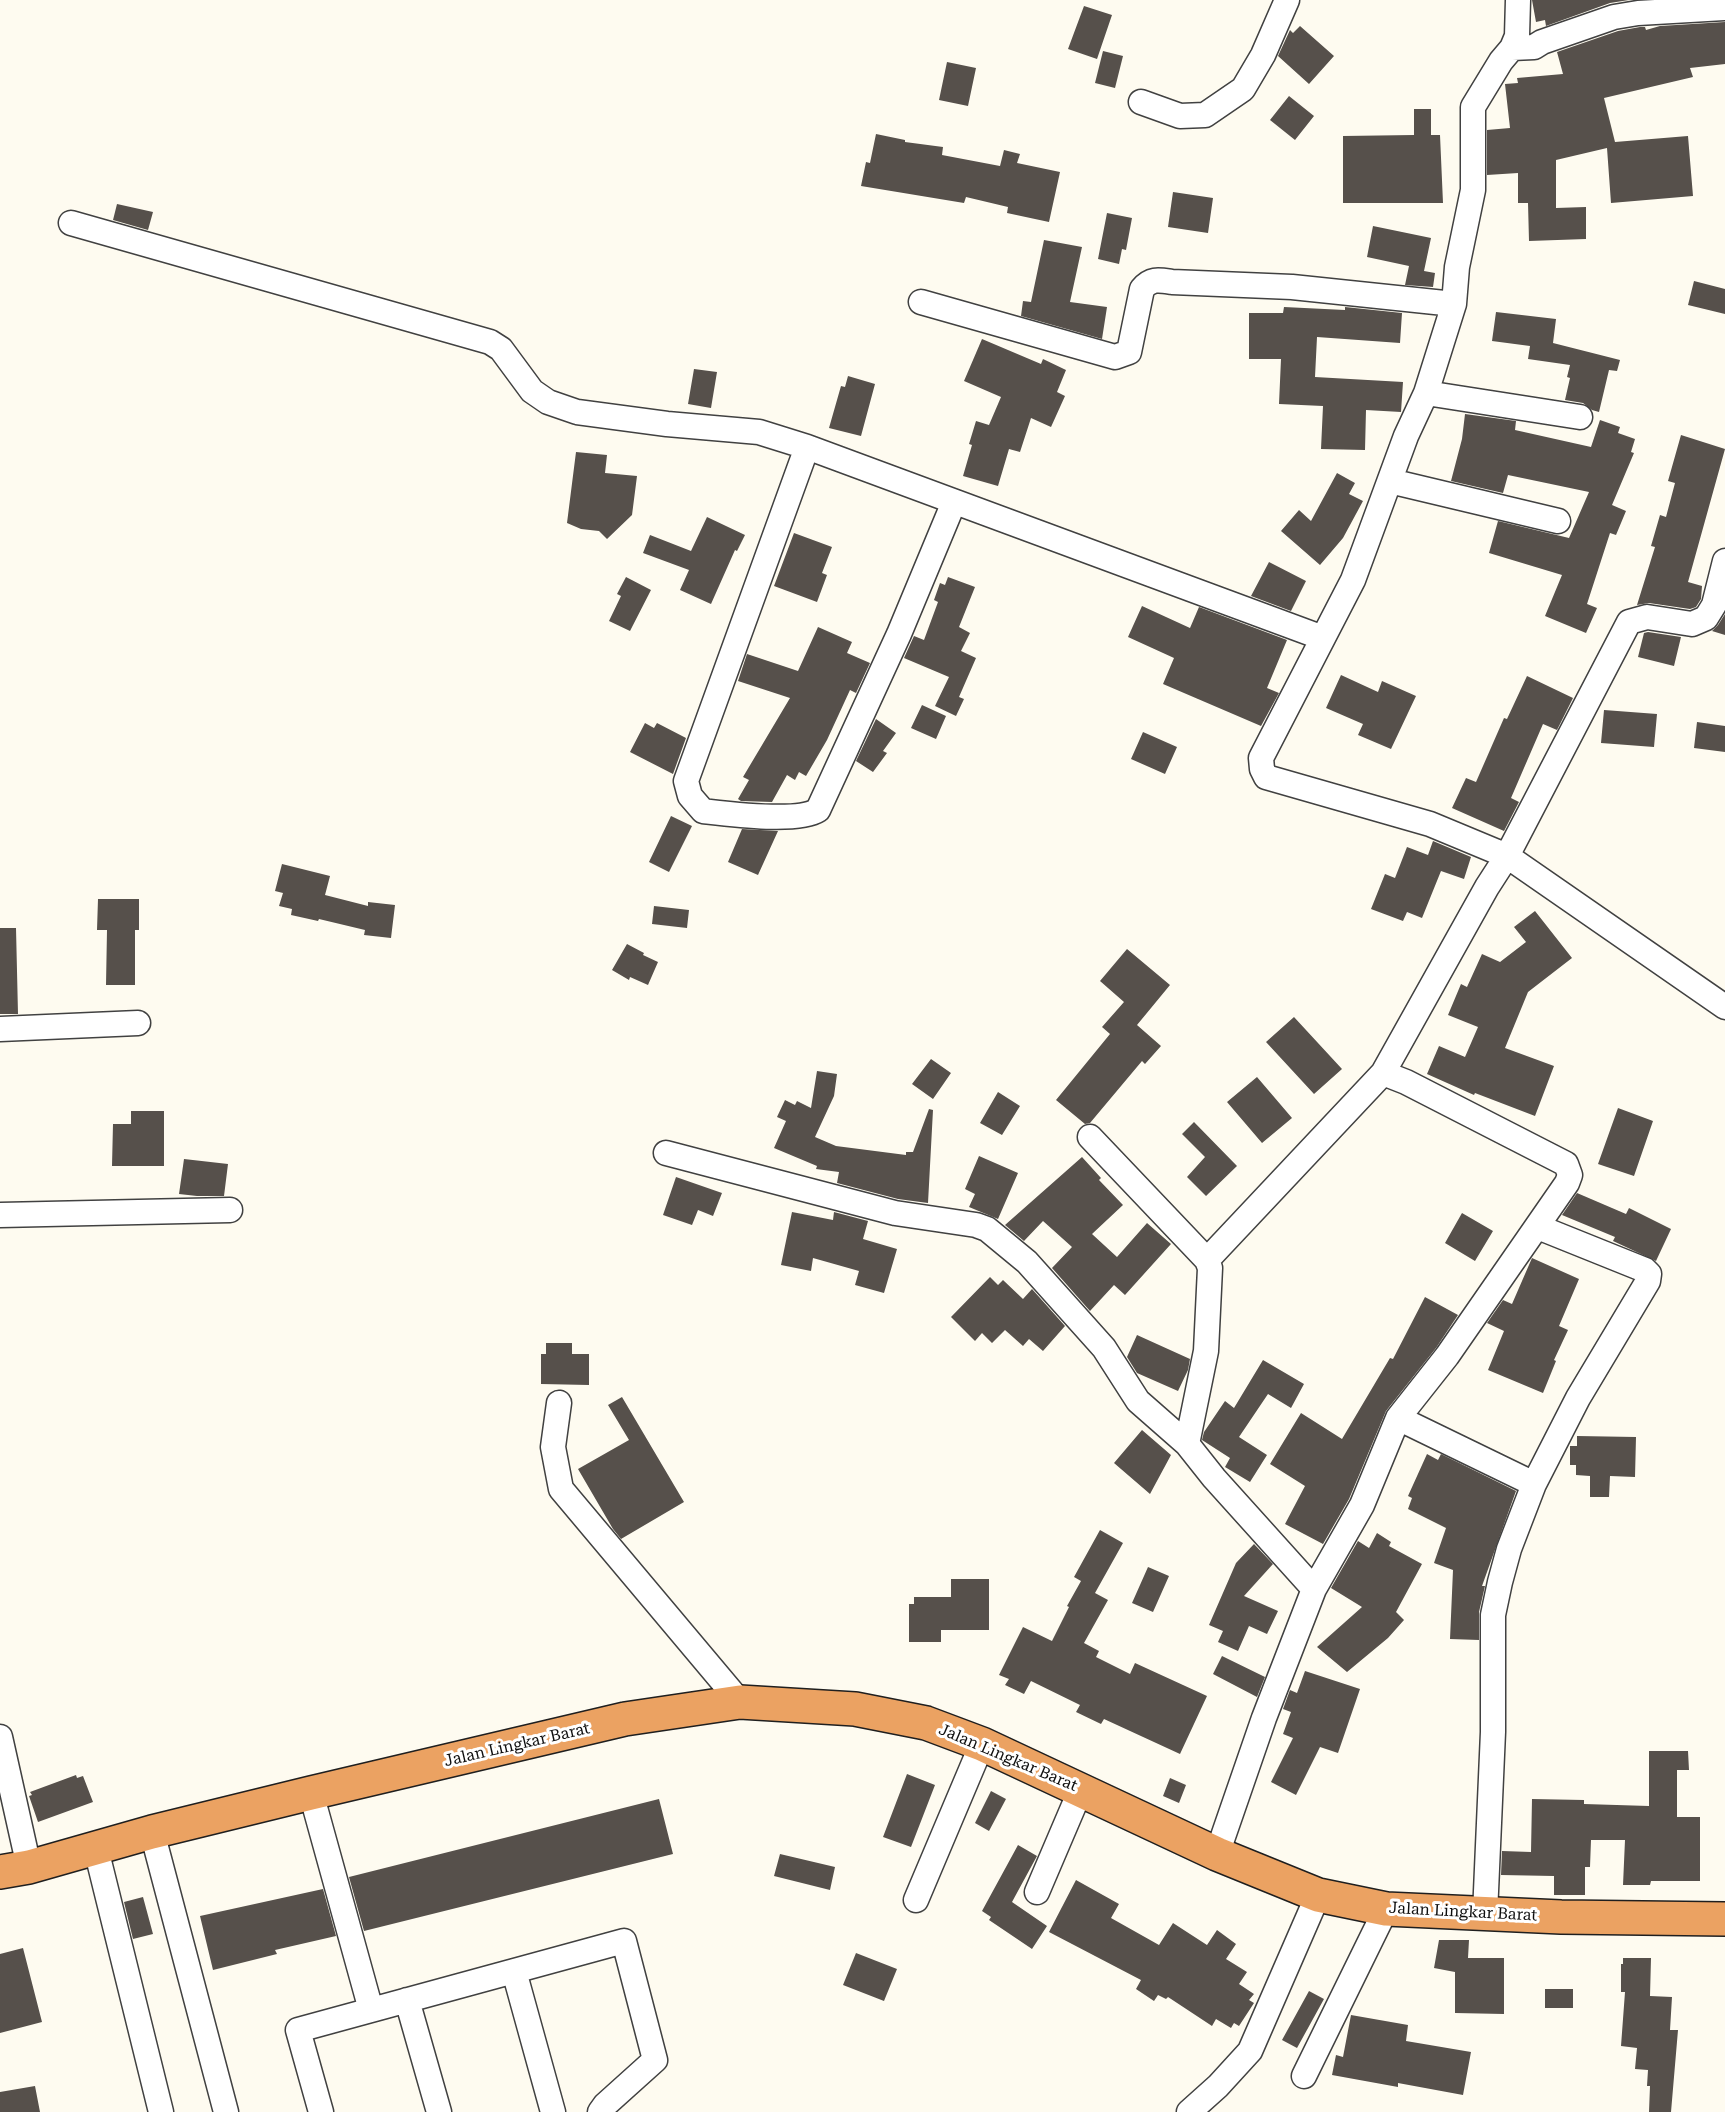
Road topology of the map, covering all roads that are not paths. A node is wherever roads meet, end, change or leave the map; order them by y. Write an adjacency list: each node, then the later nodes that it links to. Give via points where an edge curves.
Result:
1 (1287, 0): 5 (street, via 1243,90 1205,115 1180,116)
2 (1518, 0): 4 (street, via 1517,36)
3 (1725, 8): 4 (street, via 1614,17 1534,46)
4 (1512, 48): 8 (street, via 1473,107 1473,190 1457,267)
5 (1141, 102)
6 (72, 223): 11 (street, via 490,342 501,350 532,391 548,402 577,412 759,432)
7 (921, 302): 8 (street, via 1115,357 1129,352 1142,289 1156,280 1292,287)
8 (1454, 304): 9 (street)
9 (1426, 393): 10 (street); 12 (street)
10 (1580, 417)
11 (807, 447): 13 (street); 13 (street, via 686,781 690,796 703,811 804,816 819,810)
12 (1390, 481): 14 (street); 16 (street, via 1353,580)
13 (954, 502): 16 (street)
14 (1558, 521)
15 (1725, 561): 17 (street, via 1714,606 1706,618 1692,624 1647,617 1629,622)
16 (1323, 638): 17 (street, via 1261,758 1266,777 1430,824)
17 (1508, 856): 18 (street); 21 (street)
18 (1725, 1008)
19 (138, 1023): 20 (street)
20 (0, 1029)
21 (1383, 1074): 26 (street, via 1566,1164 1570,1175 1567,1183); 27 (street)
22 (1090, 1137): 27 (street)
23 (666, 1153): 30 (street, via 894,1213 987,1229 1028,1262 1104,1348 1138,1401)
24 (230, 1210): 25 (street)
25 (0, 1215)
26 (1538, 1227): 29 (street); 31 (street, via 1649,1274)
27 (1207, 1260): 30 (street, via 1210,1280 1206,1351)
28 (559, 1403): 33 (street, via 553,1447 561,1489)
29 (1398, 1418): 31 (street); 32 (street, via 1362,1505)
30 (1187, 1444): 32 (street)
31 (1534, 1484): 46 (street, via 1509,1549 1493,1615 1493,1732)
32 (1314, 1589): 40 (street)
33 (740, 1702): 35 (highway, Jalan Lingkar Barat, via 855,1709 926,1723); 37 (highway, Jalan Lingkar Barat, via 625,1719)
34 (0, 1737): 41 (street)
35 (982, 1744): 36 (highway, Jalan Lingkar Barat); 44 (street)
36 (1081, 1789): 40 (highway, Jalan Lingkar Barat); 42 (street)
37 (311, 1792): 38 (highway, Jalan Lingkar Barat); 50 (street)
38 (152, 1832): 39 (highway, Jalan Lingkar Barat); 53 (street)
39 (96, 1849): 41 (highway, Jalan Lingkar Barat); 52 (street)
40 (1217, 1854): 43 (highway, Jalan Lingkar Barat)
41 (15, 1870)
42 (1037, 1892)
43 (1318, 1894): 45 (highway, Jalan Lingkar Barat); 58 (street, via 1250,2051)
44 (916, 1900)
45 (1386, 1909): 46 (highway, Jalan Lingkar Barat); 51 (street)
46 (1485, 1914): 47 (highway, Jalan Lingkar Barat)
47 (1725, 1919)
48 (514, 1971): 49 (street); 56 (street); 57 (street, via 624,1941 655,2060)
49 (407, 2000): 50 (street); 55 (street)
50 (371, 2010): 54 (street, via 298,2030)
51 (1304, 2076)
52 (161, 2112)
53 (226, 2112)
54 (321, 2112)
55 (440, 2112)
56 (553, 2112)
57 (600, 2112)
58 (1189, 2112)

